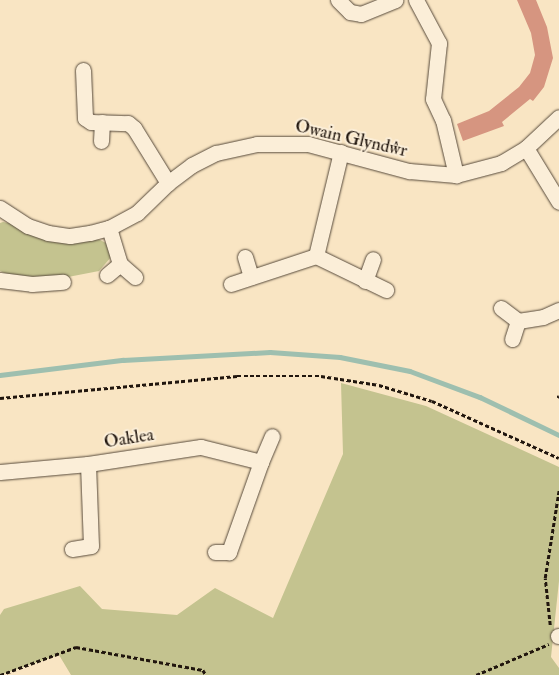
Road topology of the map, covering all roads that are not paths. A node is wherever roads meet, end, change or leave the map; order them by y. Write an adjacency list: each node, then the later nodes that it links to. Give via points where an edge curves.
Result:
1 (338, 0): 3 (street, via 354,14)
2 (416, 0): 10 (street, via 439,43 433,99 443,120)
3 (390, 3)
4 (83, 70): 6 (street, via 83,113 88,120)
5 (559, 117): 8 (street, Owain Glyndŵr)
6 (102, 122): 7 (street); 11 (street, via 128,123 134,128)
7 (101, 141)
8 (526, 148): 10 (street, Owain Glyndŵr, via 501,163); 12 (street)
9 (341, 152): 10 (street, Owain Glyndŵr, via 409,171); 11 (street, Owain Glyndŵr, via 308,144 257,144 216,153); 15 (street)
10 (456, 175)
11 (168, 183): 14 (street, Owain Glyndŵr, via 137,213)
12 (559, 202)
13 (0, 208): 14 (street, Owain Glyndŵr, via 14,218 48,232 70,236)
14 (110, 228): 18 (street)
15 (316, 256): 21 (street); 23 (street)
16 (245, 257): 21 (street)
17 (373, 260): 23 (street)
18 (120, 264): 19 (street); 20 (street)
19 (107, 275)
20 (135, 277)
21 (251, 277): 25 (street)
22 (3, 280): 24 (street, via 32,284)
23 (365, 281): 26 (street)
24 (63, 282)
25 (231, 284)
26 (386, 290)
27 (501, 308): 29 (street)
28 (559, 310): 29 (street, via 543,317)
29 (518, 321): 30 (street)
30 (512, 339)
31 (272, 436): 32 (street)
32 (261, 462): 33 (street, Oaklea, via 201,447); 36 (street)
33 (88, 464): 34 (street, Oaklea); 35 (street, via 91,552)
34 (0, 472)
35 (72, 549)
36 (223, 556)

